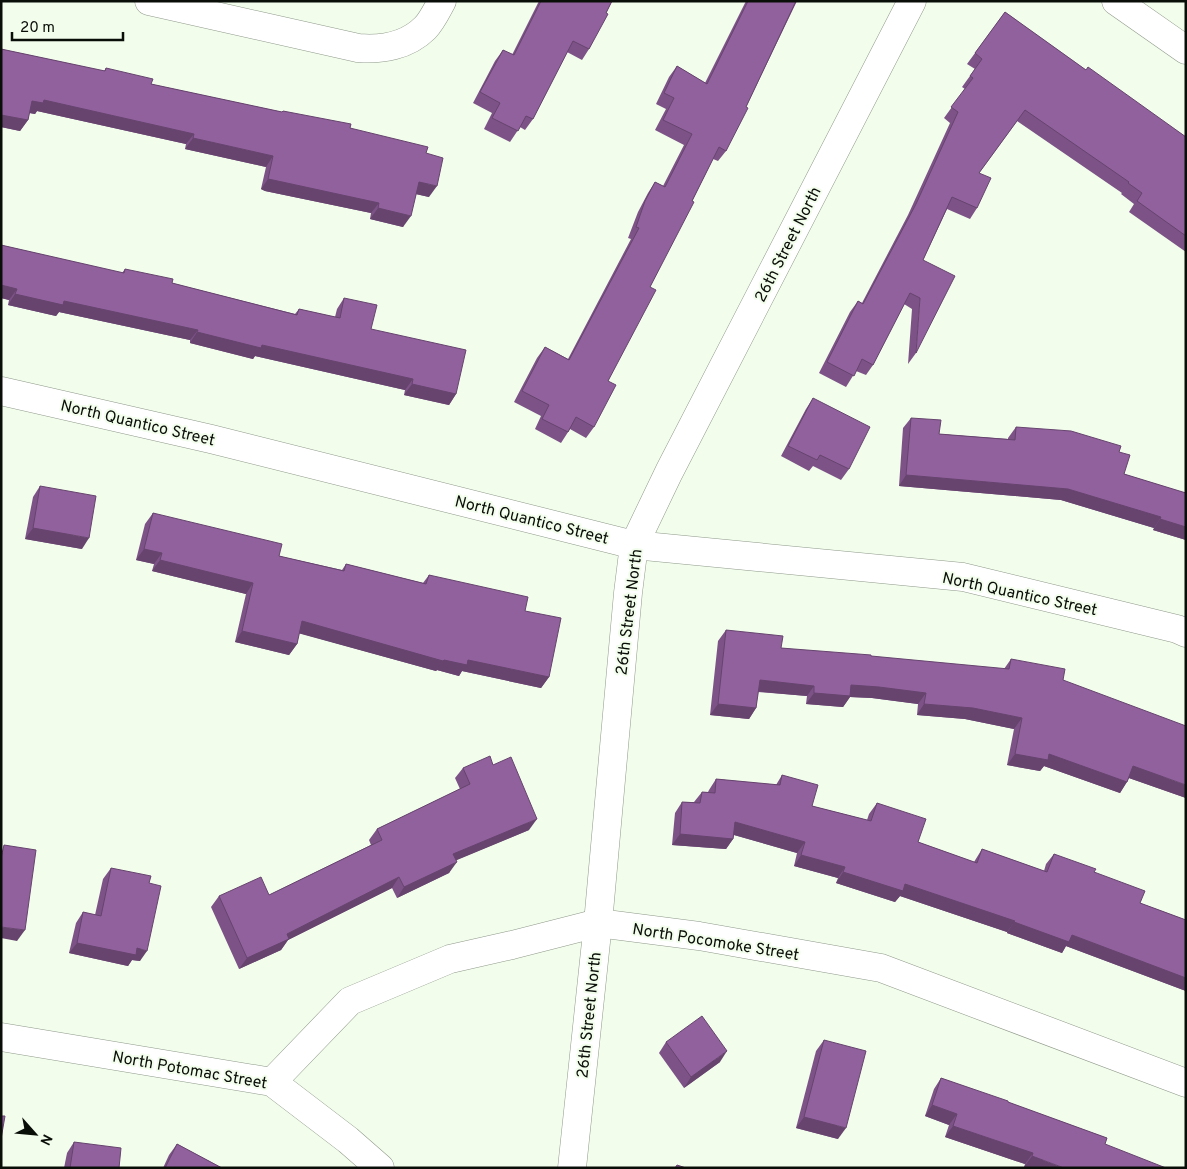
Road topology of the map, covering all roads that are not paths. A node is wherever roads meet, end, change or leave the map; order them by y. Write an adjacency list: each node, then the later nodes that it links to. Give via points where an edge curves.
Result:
1 (149, 1): 2 (street, via 368,49 400,44 414,37 426,27)
2 (442, 1)
3 (912, 1): 7 (street, 26th Street North)
4 (1116, 1): 5 (street)
5 (1186, 50)
6 (1, 391): 7 (street, North Quantico Street, via 210,439)
7 (634, 545): 8 (street, North Quantico Street, via 964,577); 9 (street, 26th Street North)
8 (1186, 633)
9 (598, 923): 11 (street, North Pocomoke Street, via 450,959 350,1001); 12 (street, North Pocomoke Street, via 700,936 881,968); 14 (street, 26th Street North)
10 (1, 1037): 11 (street, North Potomac Street)
11 (272, 1082): 13 (street, North Potomac Street)
12 (1186, 1083)
13 (380, 1168)
14 (572, 1168)

